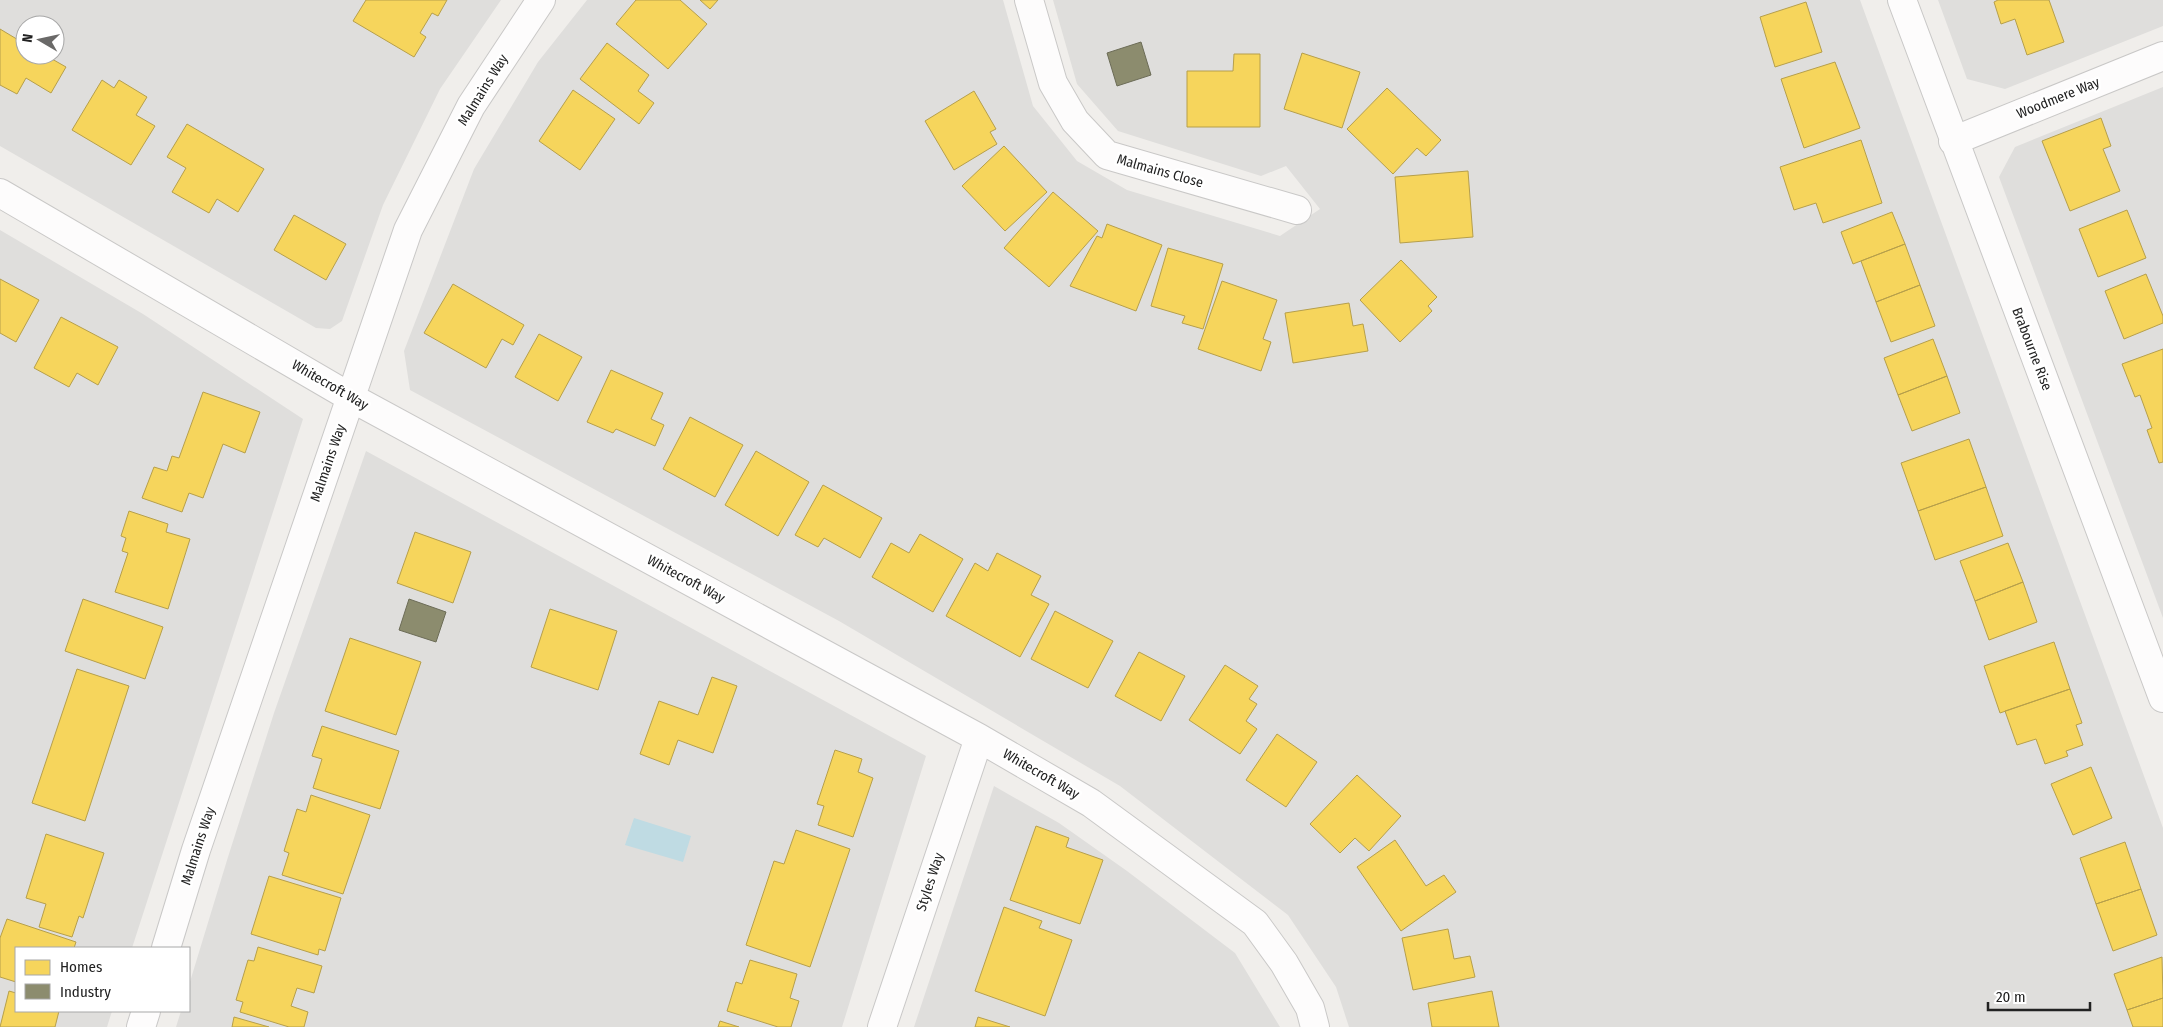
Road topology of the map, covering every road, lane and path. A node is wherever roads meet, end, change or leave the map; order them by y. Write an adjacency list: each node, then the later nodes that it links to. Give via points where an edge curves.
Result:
1 (541, 0): 8 (street, Malmains Way, via 471,106 408,230)
2 (1029, 0): 7 (street, Malmains Close, via 1053,83 1075,122 1107,155)
3 (1902, 0): 5 (street, Brabourne Rise)
4 (2163, 56): 5 (street, Woodmere Way)
5 (1953, 141): 9 (street, Brabourne Rise)
6 (0, 193): 8 (street, Whitecroft Way)
7 (1297, 210)
8 (350, 397): 10 (street, Whitecroft Way); 11 (street, Malmains Way, via 196,850)
9 (2163, 698)
10 (978, 738): 14 (street, Styles Way); 15 (street, Whitecroft Way, via 1091,803 1255,923 1284,963 1310,1008)
11 (166, 947)
12 (146, 1012): 13 (street)
13 (141, 1027)
14 (882, 1027)
15 (1315, 1027)

